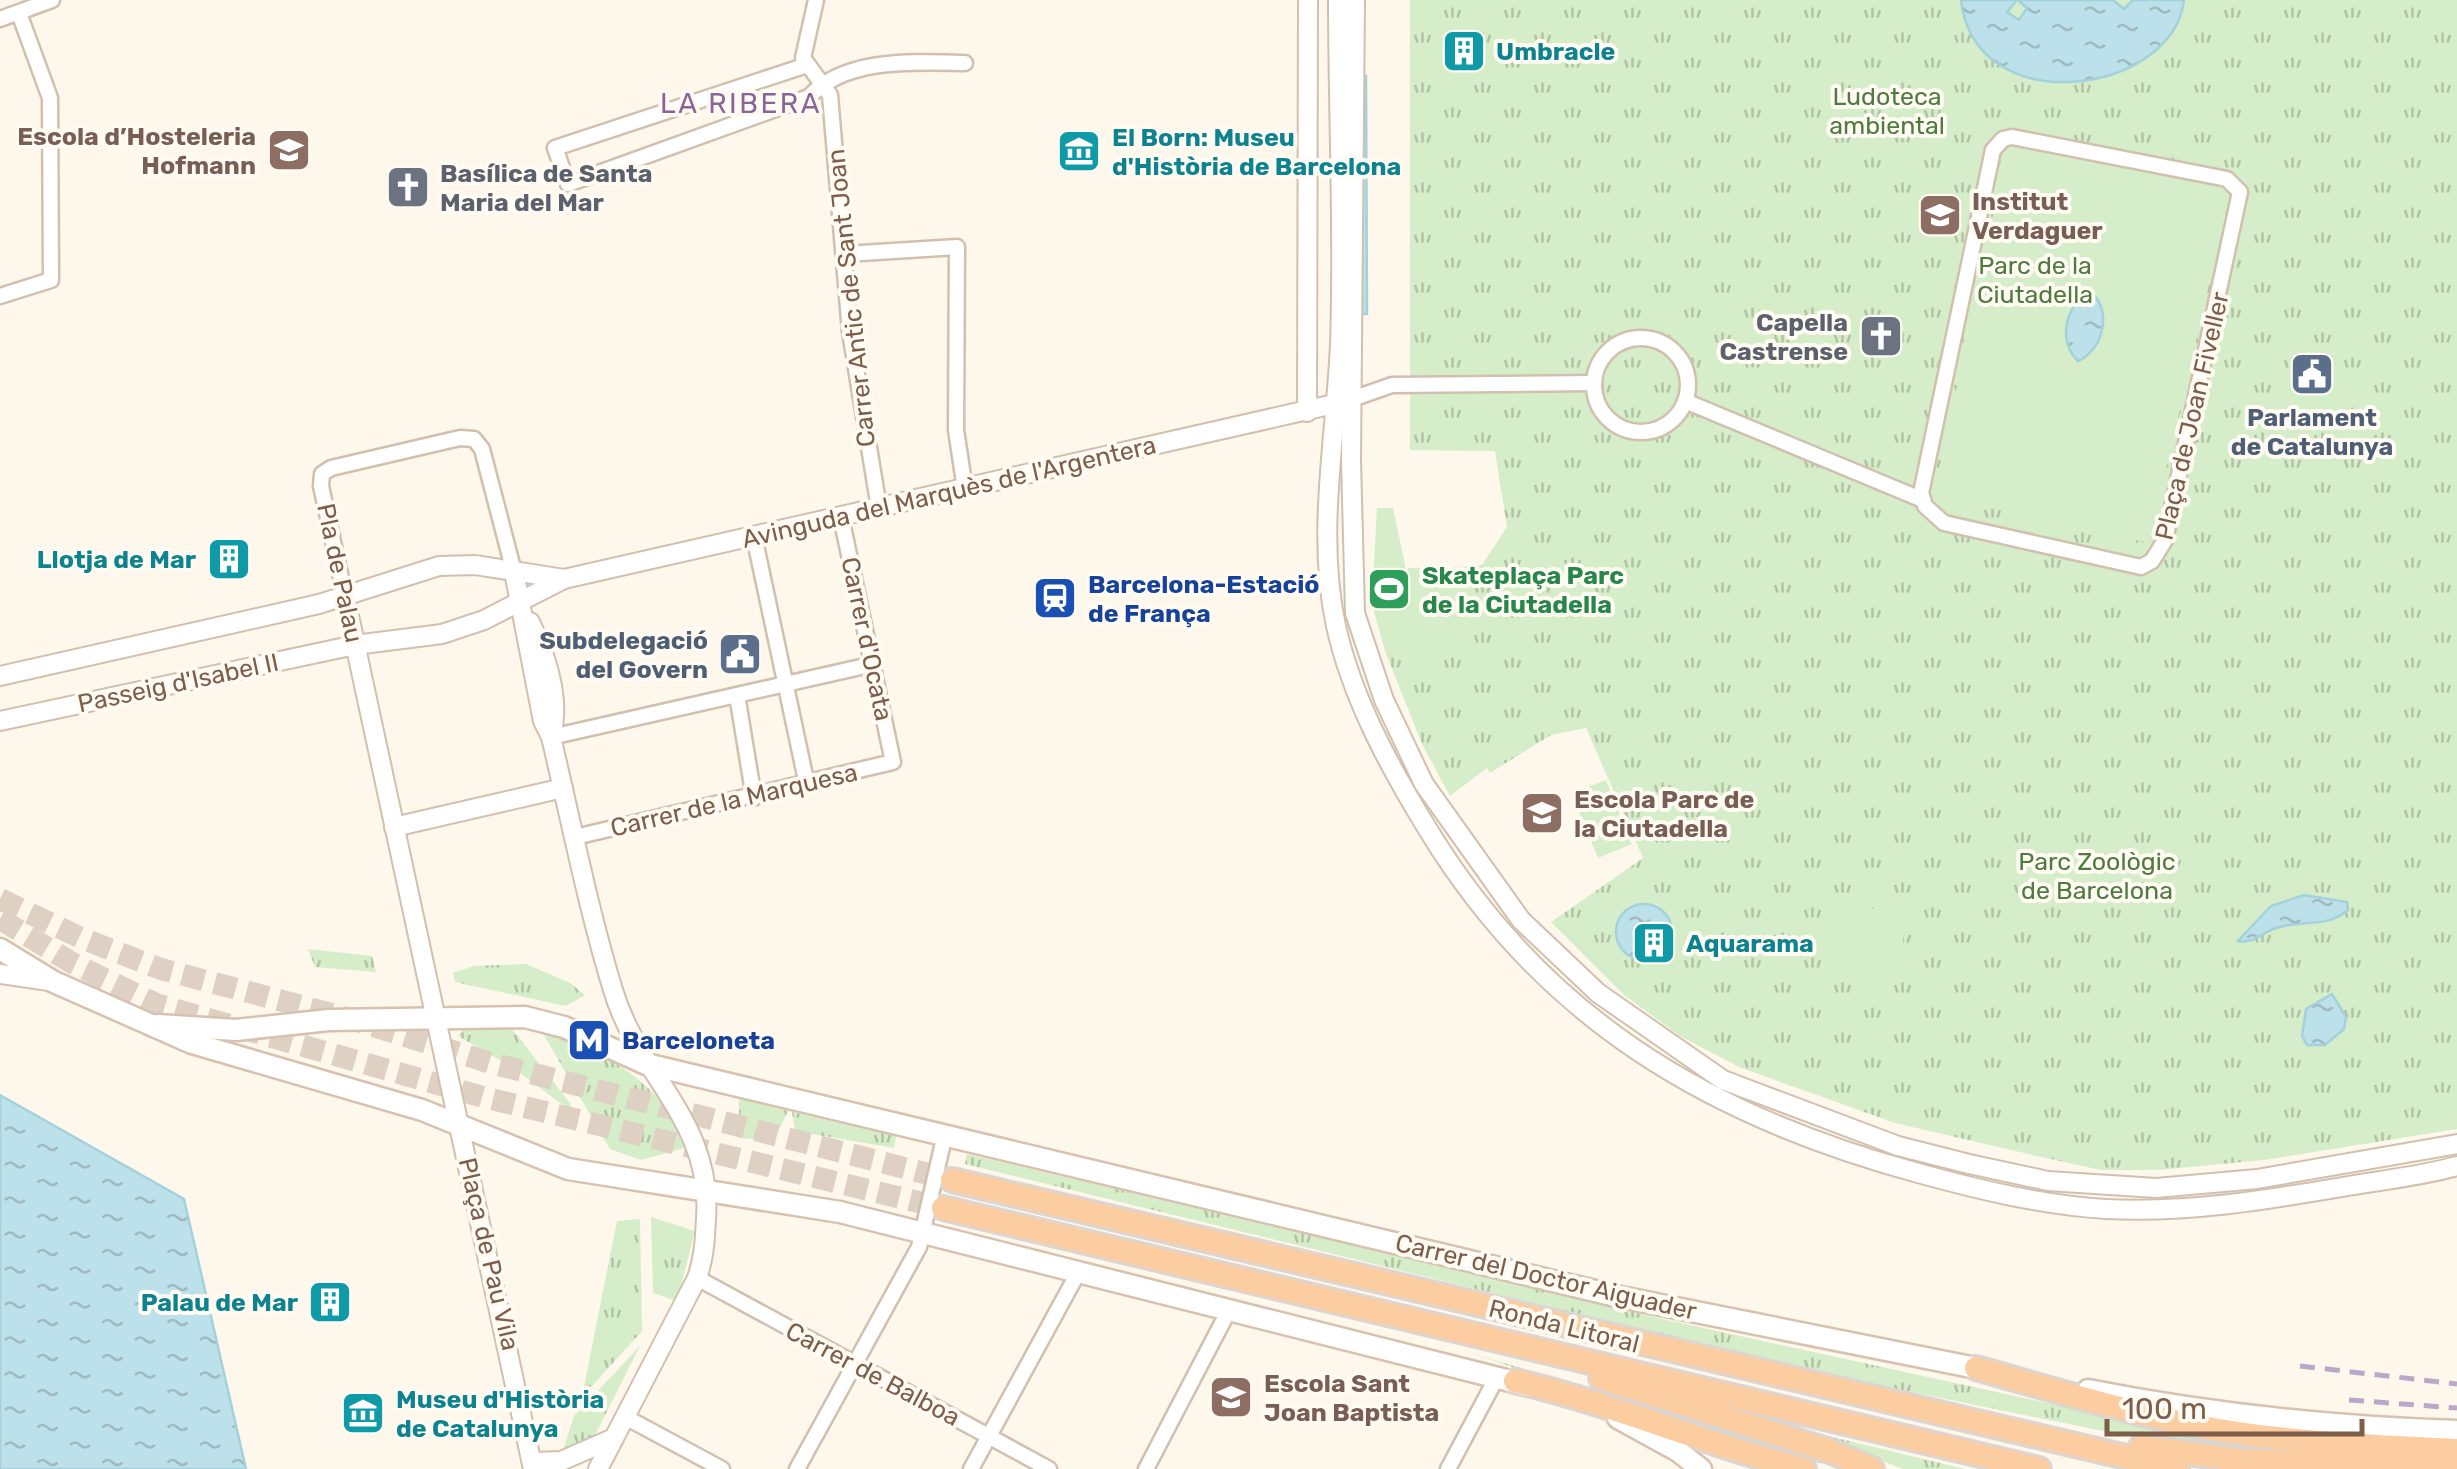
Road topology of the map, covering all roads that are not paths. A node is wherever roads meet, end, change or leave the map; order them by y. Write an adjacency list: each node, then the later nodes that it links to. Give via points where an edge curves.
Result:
1 (52, 0): 6 (street)
2 (816, 0): 9 (street, via 803,48)
3 (1308, 0): 16 (street)
4 (1338, 0): 14 (street)
5 (1355, 0): 14 (street)
6 (19, 13): 7 (street); 12 (street, via 50,98 52,280)
7 (0, 20)
8 (966, 63): 10 (street, via 873,68)
9 (806, 65): 10 (street); 10 (street, via 556,148 568,184 810,97)
10 (822, 87): 11 (street, Carrer Antic de Sant Joan, via 830,95)
11 (846, 254): 17 (street, via 957,247 956,430); 19 (street, Carrer Antic de Sant Joan, via 853,352)
12 (0, 296)
13 (1594, 383): 14 (street, via 1392,385); 15 (street, via 1612,422 1639,432 1667,424); 15 (street, via 1604,356 1642,338 1680,359)
14 (1343, 402): 16 (street, Avinguda del Marquès de l'Argentera); 47 (street, via 1356,613 1387,707 1424,784 1521,920 1598,994 1679,1054 1723,1080 1898,1146 2048,1181 2206,1184); 48 (street, via 1330,491 1330,582 1353,682 1385,754 1456,874 1512,944 1594,1022 1647,1060 1799,1136 2045,1202 2161,1210 2227,1205)
15 (1685, 402): 18 (street)
16 (1308, 412): 17 (street, Avinguda del Marquès de l'Argentera)
17 (964, 489): 19 (street, Avinguda del Marquès de l'Argentera)
18 (1923, 500): 18 (street, Plaça de Joan Fiveller, via 1944,523 2130,567 2152,561 2165,540 2242,200 2234,184 2022,137 1998,144 1920,480)
19 (879, 508): 20 (street, Avinguda del Marquès de l'Argentera)
20 (841, 517): 21 (street, Avinguda del Marquès de l'Argentera); 27 (street, Carrer d'Ocata)
21 (754, 536): 23 (street, Avinguda del Marquès de l'Argentera); 29 (street)
22 (514, 572): 23 (street, Avinguda del Marquès de l'Argentera); 24 (street, Avinguda del Marquès de l'Argentera, via 438,566); 24 (street, Pla de Palau, via 482,449 474,439 460,438 322,474); 25 (street, Pla de Palau)
23 (564, 579): 25 (street, Avinguda del Marquès de l'Argentera)
24 (346, 597): 26 (street, Pla de Palau); 28 (street, Passeig d'Isabel II)
25 (520, 604): 26 (street, Avinguda del Marquès de l'Argentera, via 442,634); 32 (street, Pla de Palau)
26 (355, 644): 31 (street, Passeig d'Isabel II); 37 (street, Pla de Palau)
27 (874, 664): 29 (street); 33 (street, Carrer d'Ocata)
28 (0, 676)
29 (788, 681): 30 (street); 34 (street)
30 (737, 695): 32 (street); 36 (street)
31 (0, 720)
32 (551, 738): 35 (street, Pla de Palau)
33 (893, 762): 34 (street, Carrer de la Marquesa)
34 (807, 785): 36 (street, Carrer de la Marquesa)
35 (564, 788): 37 (street); 38 (street, Pla de Palau)
36 (754, 798): 38 (street, Carrer de la Marquesa)
37 (394, 827): 42 (street, Pla de Palau)
38 (575, 837): 44 (street, Pla de Palau, via 612,989)
39 (0, 950): 41 (main road, Plaça de Pau Vila)
40 (0, 974): 41 (street)
41 (54, 982): 43 (main road, Plaça de Pau Vila)
42 (438, 1015): 43 (main road, Plaça de Pau Vila, via 236,1030); 44 (main road, Plaça de Pau Vila, via 525,1018); 45 (street, Plaça de Pau Vila)
43 (158, 1025): 45 (main road, Plaça de Pau Vila, via 245,1062)
44 (646, 1064): 46 (main road, Carrer del Doctor Aiguader); 50 (street, via 689,1124)
45 (460, 1126): 50 (main road, Plaça de Pau Vila, via 568,1169); 66 (street, Plaça de Pau Vila)
46 (945, 1134): 52 (street); 58 (main road, Carrer del Doctor Aiguader, via 1616,1296)
47 (2457, 1144)
48 (2457, 1166)
49 (952, 1180): 60 (highway, Ronda Litoral)
50 (708, 1193): 52 (main road, via 820,1208); 54 (street)
51 (943, 1208): 56 (highway, Ronda Litoral)
52 (923, 1232): 53 (main road); 57 (street)
53 (1078, 1271): 55 (main road); 63 (street)
54 (697, 1278): 57 (street, Carrer de Balboa); 61 (street)
55 (1230, 1308): 59 (main road); 73 (street)
56 (1504, 1342): 77 (highway); 78 (highway, Ronda Litoral)
57 (856, 1364): 63 (street, Carrer de Balboa); 70 (street)
58 (1976, 1368): 62 (main road, Carrer del Doctor Aiguader, via 2235,1416); 65 (highway, via 2214,1429)
59 (1506, 1378): 74 (street); 75 (main road, via 1623,1420); 76 (highway)
60 (1924, 1409): 68 (highway, via 2240,1460); 79 (highway, Ronda Litoral)
61 (627, 1418): 64 (street); 67 (street)
62 (2457, 1431)
63 (988, 1436): 71 (street); 72 (street, Carrer de Balboa)
64 (614, 1438): 66 (street); 69 (street)
65 (2457, 1450)
66 (533, 1466)
67 (715, 1468)
68 (2457, 1468)
69 (598, 1469)
70 (797, 1469)
71 (971, 1469)
72 (1049, 1469)
73 (1146, 1469)
74 (1448, 1469)
75 (1701, 1469)
76 (1804, 1469)
77 (1872, 1469)
78 (2039, 1469)
79 (2176, 1469)

